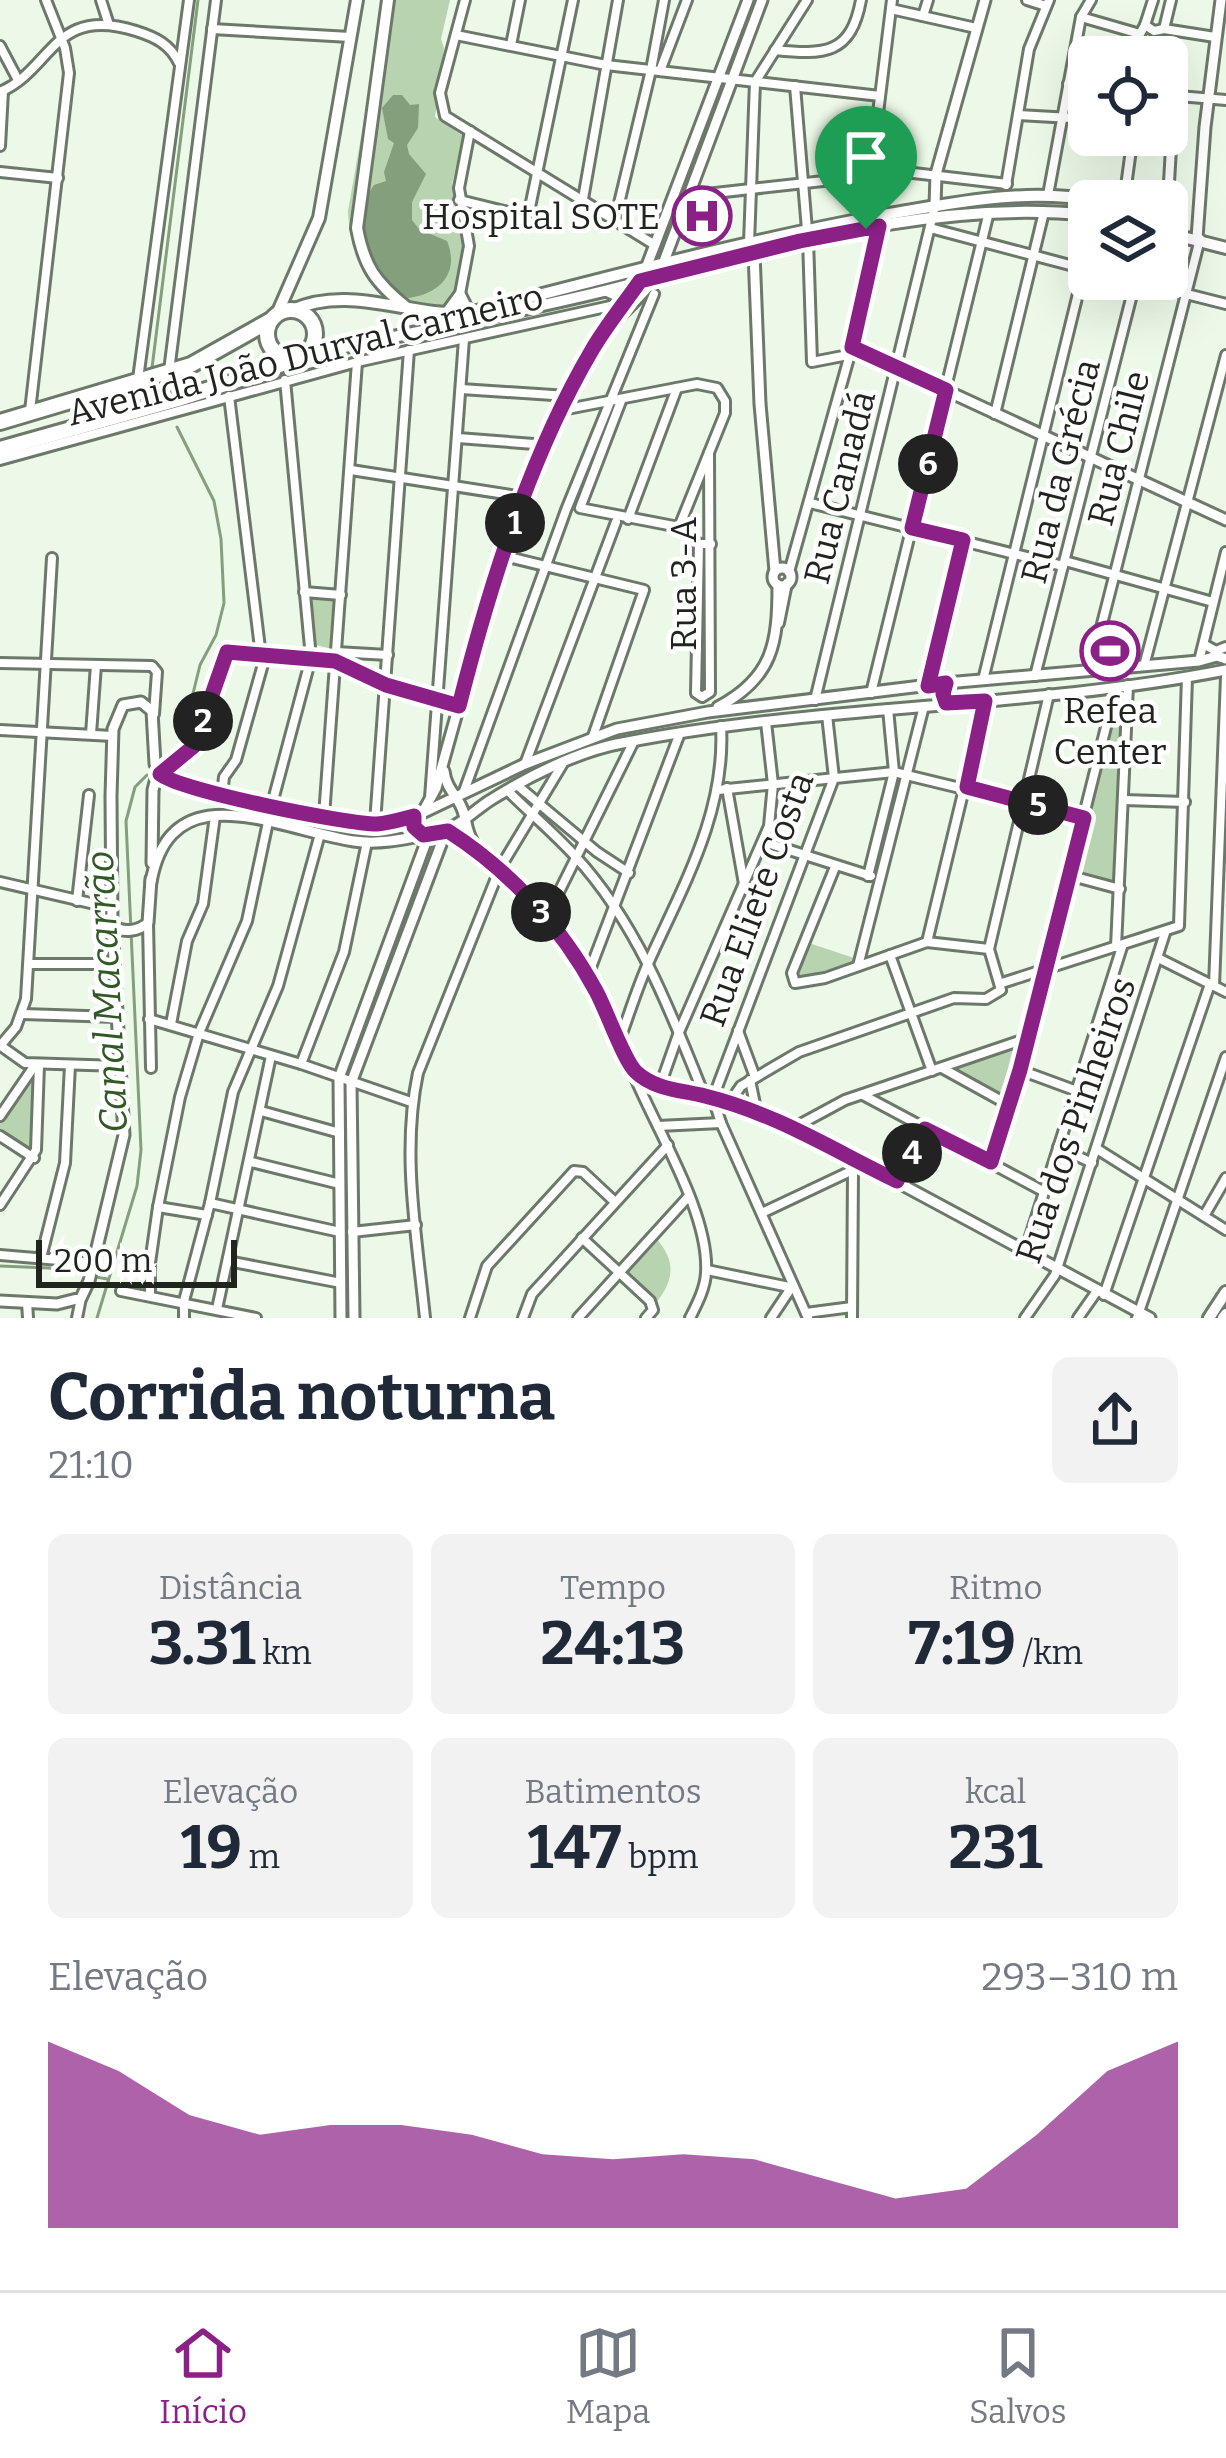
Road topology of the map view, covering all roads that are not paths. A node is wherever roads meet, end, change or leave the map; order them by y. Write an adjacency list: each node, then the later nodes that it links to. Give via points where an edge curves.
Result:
1 (46, 0): 35 (street)
2 (101, 0): 28 (street)
3 (189, 0): 42 (street)
4 (215, 0): 31 (street)
5 (358, 0): 36 (main road)
6 (388, 0): 105 (main road, via 357,228 363,260)
7 (465, 0): 33 (street)
8 (520, 0): 39 (street)
9 (573, 0): 41 (street)
10 (618, 0): 43 (street)
11 (664, 0): 44 (street)
12 (687, 0): 44 (street)
13 (748, 0): 45 (street)
14 (762, 0): 46 (street)
15 (807, 0): 40 (street)
16 (860, 0): 40 (street, via 852,34 836,47)
17 (928, 0): 26 (street)
18 (985, 0): 30 (street)
19 (1027, 0): 24 (street)
20 (1091, 0): 27 (street)
21 (1153, 0): 29 (street)
22 (1171, 0): 32 (street)
23 (1221, 0): 37 (street)
24 (1047, 3): 56 (street)
25 (891, 5): 26 (street); 52 (street)
26 (923, 16): 30 (street)
27 (1081, 16): 29 (street, via 1140,34); 34 (street)
28 (109, 25): 35 (street); 42 (street, via 153,36)
29 (1145, 26): 32 (street)
30 (976, 28): 64 (street)
31 (212, 29): 36 (street); 116 (street)
32 (1164, 29): 37 (street)
33 (456, 35): 39 (street); 59 (street, via 442,113)
34 (1077, 36)
35 (60, 37): 47 (street); 65 (street, via 69,74)
36 (352, 37): 107 (main road, via 319,218)
37 (1219, 42): 54 (street)
38 (0, 46): 47 (street)
39 (511, 46): 41 (street)
40 (775, 50): 48 (street)
41 (562, 56): 43 (street); 62 (street)
42 (179, 64): 118 (street)
43 (606, 65): 44 (street); 74 (street)
44 (656, 71): 45 (street); 81 (street)
45 (718, 78): 46 (street); 87 (street)
46 (732, 79): 48 (street); 71 (street)
47 (18, 80): 51 (street)
48 (755, 82): 50 (street); 67 (street)
49 (1068, 85): 57 (street)
50 (795, 86): 52 (street); 66 (street)
51 (2, 92): 60 (street)
52 (880, 96): 63 (street)
53 (1188, 97): 54 (street)
54 (1208, 99): 55 (street); 85 (street)
55 (1226, 100)
56 (1018, 115): 57 (street); 68 (street)
57 (1062, 118): 58 (street); 70 (street)
58 (1068, 118)
59 (470, 131): 62 (street); 73 (street)
60 (0, 146)
61 (0, 172): 65 (street)
62 (537, 172): 73 (street, via 529,212); 74 (street)
63 (870, 174): 64 (street); 66 (street); 80 (street)
64 (936, 174): 68 (street); 79 (street)
65 (58, 178): 127 (street)
66 (803, 183): 67 (street); 83 (street)
67 (752, 189): 71 (street); 88 (street)
68 (1006, 190): 69 (main road); 79 (main road)
69 (1023, 195): 70 (main road); 76 (main road)
70 (1048, 195): 72 (main road)
71 (688, 196): 90 (street)
72 (1068, 197)
73 (459, 200): 99 (street, via 469,245)
74 (583, 200): 81 (street)
75 (989, 211): 76 (main road); 79 (main road); 86 (street)
76 (1024, 211): 77 (main road)
77 (1044, 212): 78 (main road); 91 (street)
78 (1068, 214)
79 (933, 217): 80 (main road); 82 (main road); 86 (street); 115 (street, Rua Canadá)
80 (865, 218): 83 (main road)
81 (614, 220): 87 (street)
82 (879, 226): 83 (main road); 111 (street)
83 (808, 234): 88 (main road); 111 (street, via 812,362)
84 (1188, 235): 85 (main road)
85 (1195, 238): 89 (main road); 95 (street, Rua Chile)
86 (983, 243): 91 (street); 121 (street)
87 (655, 245): 90 (street); 93 (street)
88 (752, 248): 93 (main road); 161 (street, via 773,578)
89 (1226, 248)
90 (667, 250): 93 (street)
91 (1034, 256): 92 (street); 128 (street)
92 (1068, 264)
93 (655, 269): 94 (main road); 97 (street); 103 (street); 106 (main road)
94 (640, 281): 96 (main road); 103 (street)
95 (1188, 282)
96 (604, 291): 103 (main road); 113 (main road)
97 (654, 294): 103 (street, Avenida João Durval Carneiro); 125 (street)
98 (1188, 294): 104 (street)
99 (460, 295): 106 (main road); 108 (main road)
100 (1079, 300): 130 (street)
101 (1128, 300): 135 (street, Rua da Grécia)
102 (1184, 300): 139 (street, Rua Chile)
103 (630, 301): 109 (street, Avenida João Durval Carneiro); 123 (street)
104 (1226, 304)
105 (408, 309): 107 (main road, via 328,298); 108 (main road)
106 (470, 313): 108 (main road)
107 (280, 314): 113 (highway, via 267,335 273,350); 113 (highway, via 307,316 315,331); 116 (highway)
108 (446, 314)
109 (464, 339): 110 (street, Avenida João Durval Carneiro); 120 (street)
110 (409, 350): 114 (street, Avenida João Durval Carneiro); 138 (street)
111 (851, 351): 115 (street); 143 (street)
112 (1226, 355): 142 (street)
113 (301, 356): 133 (highway)
114 (357, 362): 117 (street, Avenida João Durval Carneiro); 137 (street)
115 (896, 366): 121 (street); 144 (street, Rua Canadá)
116 (168, 372): 118 (highway)
117 (285, 380): 122 (street, Avenida João Durval Carneiro); 163 (street)
118 (145, 383): 127 (highway)
119 (677, 388): 124 (street); 134 (street, via 707,384 722,395 725,413); 145 (street)
120 (461, 389): 123 (street); 131 (street)
121 (946, 390): 128 (street); 149 (street)
122 (230, 396): 136 (street, Avenida João Durval Carneiro); 169 (street)
123 (568, 396): 126 (street)
124 (622, 400): 125 (street); 145 (street, via 579,507)
125 (609, 402): 126 (street); 158 (street)
126 (562, 410): 132 (street)
127 (30, 411): 129 (highway)
128 (995, 414): 130 (street)
129 (0, 422)
130 (1044, 435): 135 (street); 154 (street)
131 (458, 438): 132 (street); 140 (street)
132 (547, 445): 141 (street)
133 (0, 449)
134 (710, 453): 148 (street); 152 (street, Rua 3-A)
135 (1091, 457): 139 (street); 157 (street, Rua da Grécia)
136 (0, 460)
137 (351, 470): 138 (street); 164 (street)
138 (402, 477): 140 (street); 168 (street)
139 (1138, 478): 142 (street); 159 (street, Rua Chile)
140 (454, 485): 141 (street); 193 (street)
141 (524, 497): 155 (street)
142 (1188, 502): 146 (street); 162 (street)
143 (810, 503): 144 (street); 161 (street)
144 (860, 515): 149 (street); 194 (street, Rua Canadá)
145 (628, 519): 148 (street)
146 (1226, 520)
147 (616, 522): 160 (street)
148 (679, 527): 151 (street)
149 (912, 528): 150 (street); 191 (street)
150 (963, 540): 154 (street); 188 (street)
151 (699, 544): 152 (street); 152 (street, Rua 3-A, via 699,697 710,692)
152 (711, 544)
153 (1226, 552): 165 (street)
154 (1012, 554): 157 (street); 183 (street)
155 (502, 556): 158 (street); 197 (street)
156 (52, 558): 175 (street)
157 (1064, 564): 159 (street); 181 (street, Rua da Grécia)
158 (546, 566): 160 (street); 225 (street)
159 (1113, 576): 162 (street); 179 (street, Rua Chile)
160 (596, 578): 212 (street, via 644,592); 215 (street)
161 (785, 580): 187 (street, via 778,627)
162 (1164, 590): 165 (street); 177 (street)
163 (304, 592): 164 (street); 171 (street)
164 (340, 595): 170 (street)
165 (1214, 602): 166 (street)
166 (1205, 645): 167 (street); 173 (street)
167 (1226, 647)
168 (388, 656): 170 (street); 186 (street)
169 (263, 657): 171 (street); 217 (street, via 224,655 194,746); 227 (street)
170 (336, 657): 171 (street); 186 (street); 237 (street)
171 (311, 658): 232 (street)
172 (1226, 659): 173 (street)
173 (1199, 661): 177 (street)
174 (0, 662): 175 (street)
175 (46, 663): 176 (street); 208 (street)
176 (96, 665): 204 (street, via 156,669); 210 (street)
177 (1144, 666): 178 (street); 185 (street)
178 (1114, 669): 179 (street); 189 (street, via 1111,677)
179 (1090, 671): 181 (street)
180 (1226, 674): 182 (street); 283 (street)
181 (1035, 676): 183 (street)
182 (1187, 677): 185 (street); 231 (street, Rua dos Pinheiros)
183 (983, 680): 184 (street)
184 (946, 683): 188 (street); 196 (street)
185 (1144, 683): 189 (street)
186 (386, 685): 193 (street); 241 (street)
187 (754, 685): 198 (street); 202 (street)
188 (928, 686): 190 (street)
189 (1122, 686): 192 (street); 229 (street); 238 (street)
190 (905, 688): 191 (street); 200 (street)
191 (871, 693): 194 (street)
192 (1049, 694): 195 (street); 230 (street)
193 (437, 700): 197 (street); 233 (street)
194 (815, 700): 198 (street)
195 (985, 701): 196 (street); 222 (street)
196 (946, 703): 199 (street)
197 (459, 706): 214 (street)
198 (761, 706): 202 (street)
199 (924, 706): 200 (street); 219 (street)
200 (908, 708): 201 (street)
201 (888, 709): 203 (street); 218 (street)
202 (708, 712): 212 (street)
203 (827, 715): 205 (street); 220 (street, Rua Eliete Costa)
204 (154, 718): 211 (street, via 144,704 128,702); 217 (street)
205 (766, 722): 206 (street); 221 (street)
206 (721, 726): 209 (street); 224 (street)
207 (0, 730): 208 (street)
208 (41, 732): 210 (street); 260 (street)
209 (680, 733): 213 (street); 253 (street)
210 (92, 734): 211 (street)
211 (112, 736): 263 (street)
212 (593, 736): 215 (street)
213 (634, 741): 216 (street); 246 (street)
214 (446, 754): 228 (street); 233 (street)
215 (525, 764): 225 (street)
216 (562, 765): 223 (street); 234 (street)
217 (159, 772): 227 (street); 258 (street)
218 (894, 772): 219 (street); 220 (street); 255 (street)
219 (910, 773): 222 (street); 256 (street)
220 (834, 778): 221 (street); 249 (street, Rua Eliete Costa)
221 (773, 784): 224 (street); 247 (street)
222 (967, 787): 230 (street); 271 (street)
223 (513, 788): 234 (street); 239 (street)
224 (723, 789): 259 (street); 278 (street)
225 (464, 791): 228 (street)
226 (88, 795): 262 (street)
227 (222, 795): 232 (street)
228 (454, 799): 236 (street); 239 (street)
229 (1124, 800): 231 (street); 261 (street)
230 (1024, 802): 238 (street); 273 (street)
231 (1185, 802): 269 (street, Rua dos Pinheiros, via 1181,920)
232 (272, 804): 237 (street)
233 (429, 804): 236 (street)
234 (537, 812): 246 (street); 250 (street); 252 (street)
235 (215, 814): 240 (street); 258 (street, via 176,828); 289 (street, via 203,904)
236 (417, 815): 241 (street); 244 (street, via 414,827)
237 (324, 816): 241 (street)
238 (1084, 818): 254 (street)
239 (464, 820): 242 (street); 248 (street)
240 (268, 822): 243 (street); 292 (street, via 247,921)
241 (375, 824)
242 (447, 831): 244 (street); 248 (street); 309 (street)
243 (320, 834): 245 (street); 296 (street, via 278,986)
244 (426, 835): 245 (street); 307 (street)
245 (367, 842): 299 (street, via 344,952)
246 (584, 842): 250 (street); 253 (street)
247 (764, 842): 249 (street); 259 (street)
248 (478, 848): 252 (street)
249 (804, 856): 251 (street); 290 (street, Rua Eliete Costa)
250 (577, 857): 264 (street); 265 (street)
251 (835, 867): 255 (street); 279 (street, via 792,973 802,984)
252 (500, 868): 265 (street); 314 (street, via 433,1028)
253 (629, 873): 264 (street)
254 (1068, 875): 261 (street); 280 (street)
255 (868, 876): 256 (street)
256 (883, 878): 279 (street)
257 (0, 882): 260 (street)
258 (151, 882): 266 (street)
259 (744, 886): 291 (street)
260 (34, 890): 262 (street); 276 (street)
261 (1120, 890): 272 (street)
262 (77, 901): 263 (street)
263 (112, 908): 267 (street)
264 (615, 908): 278 (street); 281 (street)
265 (546, 918): 281 (street)
266 (148, 923): 268 (street); 288 (street)
267 (112, 925): 268 (street); 270 (street)
268 (123, 930): 270 (street)
269 (1165, 933): 272 (street); 275 (street, Rua dos Pinheiros)
270 (112, 942): 277 (street)
271 (927, 942): 273 (street); 274 (street)
272 (1119, 946): 280 (street); 311 (street)
273 (988, 949): 282 (street)
274 (890, 955): 279 (street); 285 (street)
275 (1158, 958): 283 (street); 328 (street, Rua dos Pinheiros)
276 (30, 964): 277 (street); 286 (street)
277 (113, 964): 287 (street)
278 (647, 964): 291 (street); 294 (street)
279 (858, 967)
280 (1046, 969): 282 (street); 293 (street)
281 (588, 975): 294 (street)
282 (1002, 983): 285 (street, via 992,997 961,996)
283 (1212, 985): 284 (street); 335 (street)
284 (1226, 992)
285 (911, 1012): 305 (street); 308 (street, via 799,1052)
286 (23, 1014): 287 (street); 295 (street)
287 (117, 1017): 302 (street)
288 (149, 1019): 289 (street); 304 (street)
289 (171, 1024): 292 (street)
290 (738, 1029): 308 (street); 313 (street, Rua Eliete Costa)
291 (679, 1032): 310 (street); 313 (street)
292 (199, 1033): 296 (street); 344 (street)
293 (1028, 1038): 305 (street); 306 (street)
294 (620, 1039): 303 (street)
295 (0, 1046): 300 (street)
296 (248, 1049): 297 (street); 342 (street)
297 (271, 1056): 299 (street); 318 (street)
298 (1226, 1057): 340 (street)
299 (302, 1064): 307 (street)
300 (37, 1065): 301 (street); 319 (street); 329 (street)
301 (70, 1065): 302 (street); 355 (street, via 65,1163)
302 (120, 1066): 359 (street, via 124,1135)
303 (630, 1066): 310 (street); 321 (street)
304 (151, 1068)
305 (937, 1069): 312 (street); 316 (street)
306 (1020, 1070): 311 (street); 316 (street)
307 (338, 1078): 309 (street); 324 (street)
308 (753, 1078): 315 (street); 317 (street)
309 (351, 1083): 314 (street); 351 (street)
310 (660, 1086): 313 (street)
311 (1077, 1091): 327 (street)
312 (862, 1094): 322 (street); 323 (street)
313 (709, 1097): 315 (street); 320 (street)
314 (412, 1102): 349 (street)
315 (730, 1102): 317 (street)
316 (1009, 1105): 331 (street)
317 (756, 1109): 322 (street)
318 (261, 1111): 324 (street); 330 (street)
319 (0, 1116)
320 (721, 1123): 321 (street); 346 (street)
321 (658, 1126): 326 (street)
322 (795, 1127): 333 (street)
323 (925, 1129): 331 (street); 336 (street)
324 (340, 1133): 337 (street)
325 (0, 1136): 329 (street)
326 (668, 1145): 339 (street); 341 (street)
327 (1058, 1147): 332 (street); 338 (street)
328 (1096, 1149): 332 (street, Rua dos Pinheiros); 335 (street)
329 (34, 1158): 343 (street)
330 (251, 1162): 337 (street); 345 (street)
331 (991, 1162): 338 (street)
332 (1092, 1162): 357 (street, Rua dos Pinheiros)
333 (856, 1166): 336 (street); 346 (street); 372 (street)
334 (1226, 1178): 348 (street)
335 (1143, 1179): 340 (street); 365 (street)
336 (897, 1181): 353 (street)
337 (340, 1184): 351 (street)
338 (1043, 1191): 353 (street)
339 (689, 1196): 358 (street); 360 (street)
340 (1178, 1200): 348 (street); 375 (street)
341 (615, 1202): 352 (street); 383 (street, via 579,1170 488,1266)
342 (210, 1203): 345 (street); 347 (street)
343 (0, 1205)
344 (158, 1207): 347 (street); 366 (street)
345 (240, 1213): 351 (street); 356 (street)
346 (762, 1213): 362 (street)
347 (207, 1215): 369 (street)
348 (1204, 1216): 350 (street)
349 (416, 1226): 351 (street); 382 (street)
350 (1226, 1230)
351 (346, 1232): 361 (street); 381 (street)
352 (583, 1238): 360 (street); 384 (street, via 530,1297)
353 (1025, 1252): 357 (street)
354 (0, 1255): 355 (street)
355 (41, 1258): 359 (street)
356 (228, 1261): 361 (street); 371 (street)
357 (1057, 1268): 365 (street); 389 (street, Rua dos Pinheiros)
358 (707, 1270): 362 (street); 387 (street)
359 (92, 1271): 367 (street)
360 (618, 1271): 385 (street); 386 (street, via 654,1306)
361 (340, 1283): 380 (street)
362 (792, 1285): 374 (street); 388 (street)
363 (122, 1291): 366 (street)
364 (1226, 1292): 391 (main road)
365 (1100, 1293): 375 (street); 390 (street)
366 (150, 1295): 369 (street)
367 (81, 1298): 370 (street); 377 (street)
368 (0, 1301): 370 (street)
369 (184, 1301): 371 (street); 378 (street)
370 (27, 1302): 376 (street)
371 (217, 1309): 373 (street)
372 (852, 1312): 374 (street)
373 (238, 1316): 379 (street)
374 (807, 1316)
375 (1142, 1316)
376 (28, 1318)
377 (77, 1318)
378 (184, 1318)
379 (256, 1318)
380 (341, 1318)
381 (354, 1318)
382 (425, 1318)
383 (470, 1318)
384 (523, 1318)
385 (578, 1318)
386 (646, 1318)
387 (690, 1318)
388 (771, 1318)
389 (1025, 1318)
390 (1078, 1318)
391 (1209, 1318)

